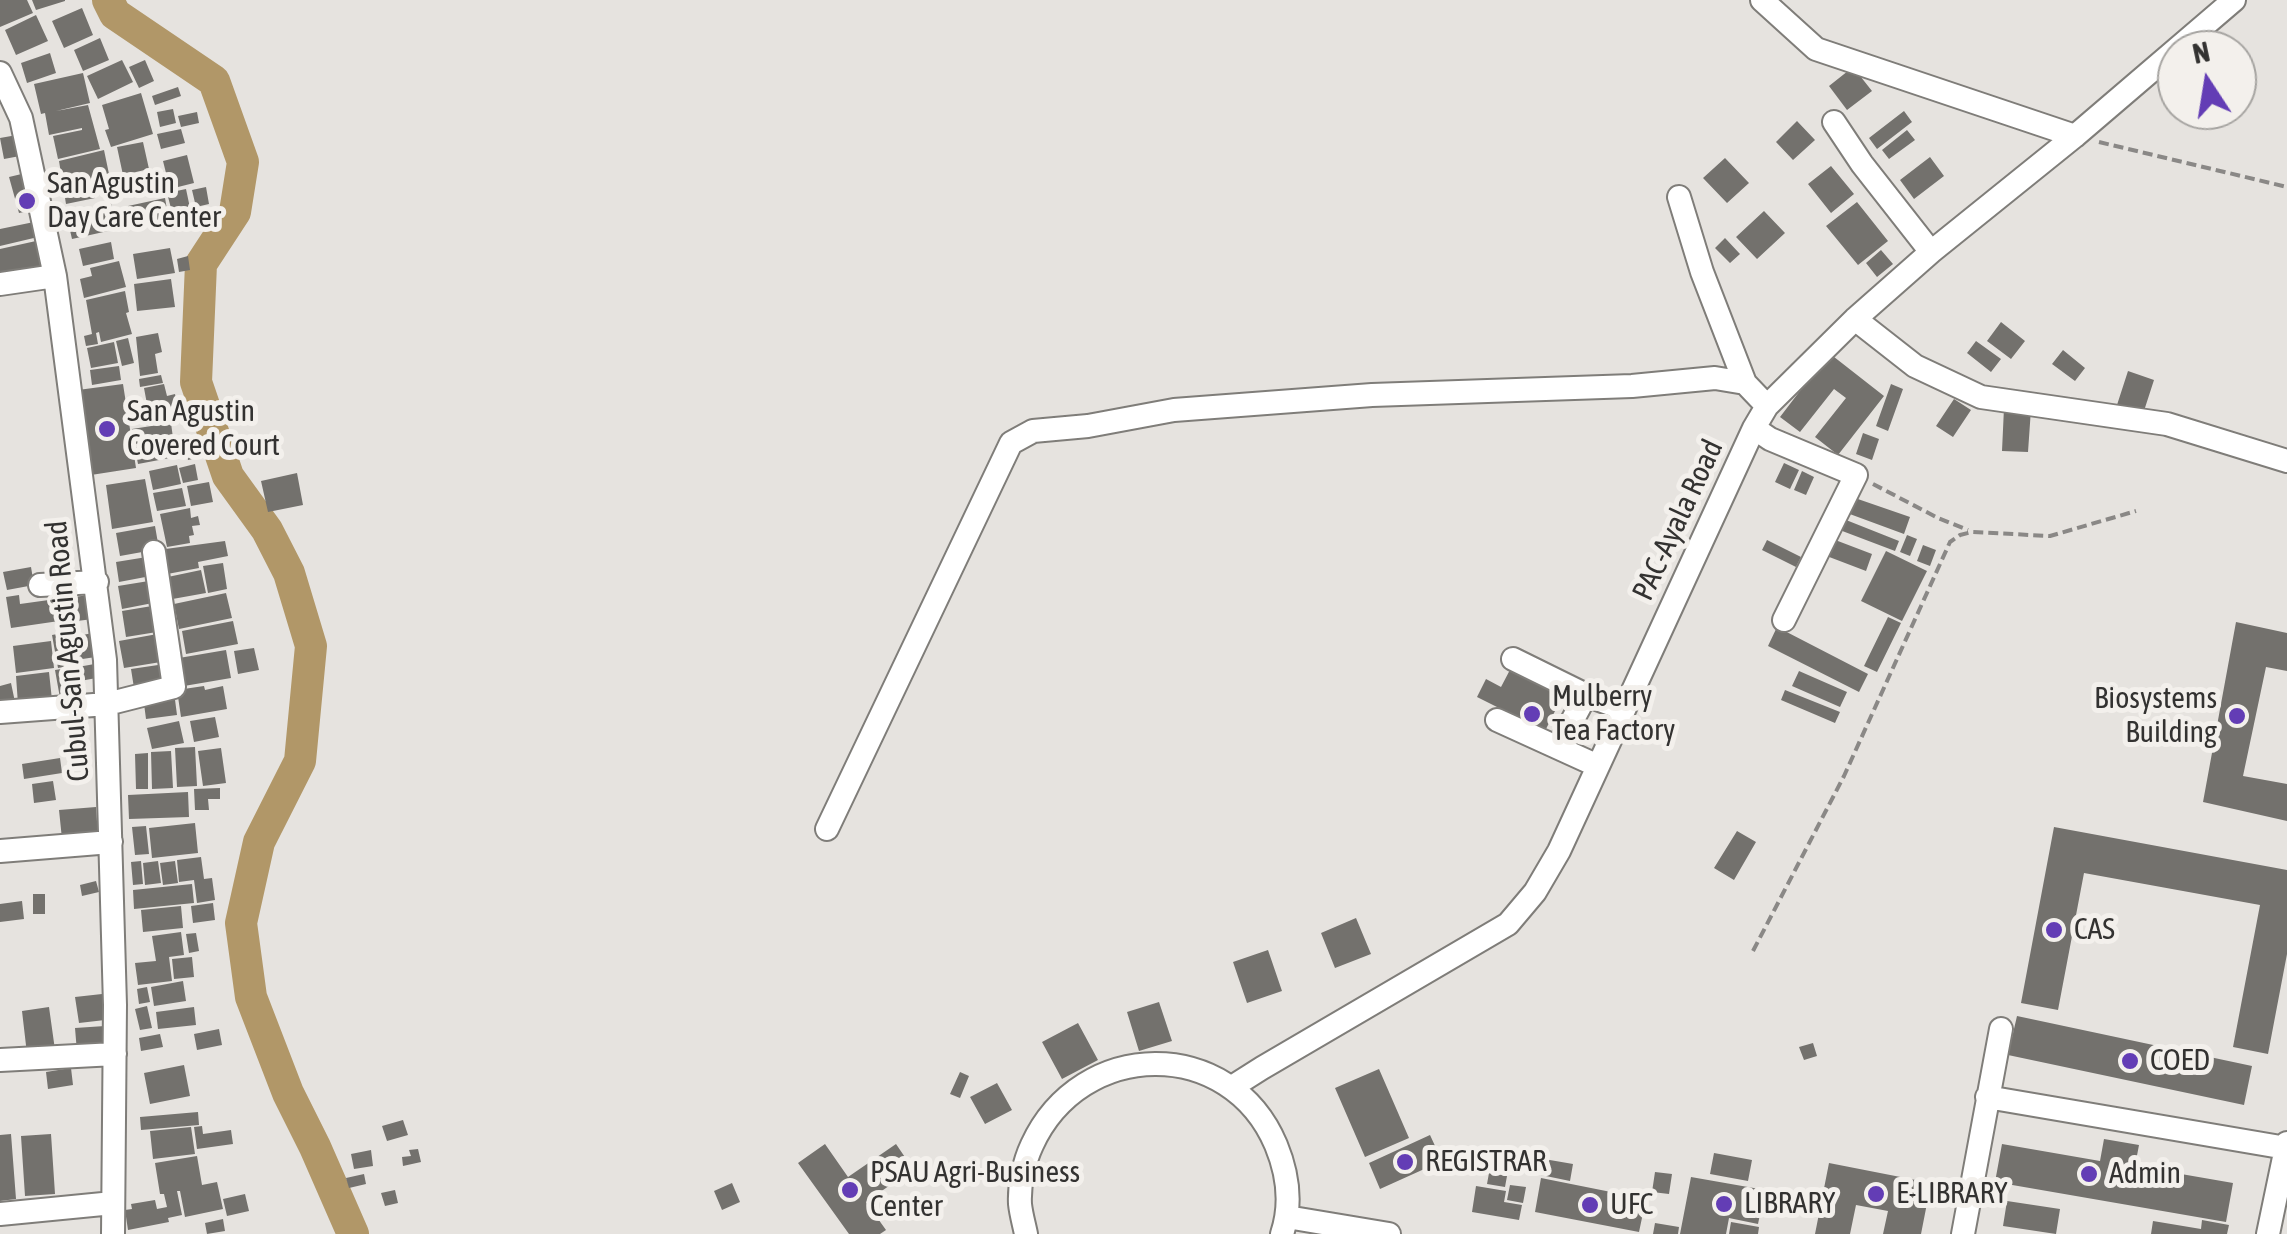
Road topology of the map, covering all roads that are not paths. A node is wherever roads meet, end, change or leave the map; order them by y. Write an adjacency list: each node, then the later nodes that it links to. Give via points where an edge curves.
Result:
1 (1762, 0): 6 (street, via 1816,49)
2 (2234, 0): 6 (street, PAC-Ayala Road)
3 (0, 73): 4 (street, Cubul-San Agustin Road)
4 (10, 119): 9 (street, Cubul-San Agustin Road)
5 (1834, 122): 8 (street)
6 (2075, 136): 8 (street, PAC-Ayala Road)
7 (1680, 197): 12 (street)
8 (1932, 252): 11 (street, PAC-Ayala Road)
9 (56, 276): 10 (street); 17 (street, Cubul-San Agustin Road)
10 (0, 284)
11 (1855, 319): 13 (street, PAC-Ayala Road); 15 (street, via 1915,366 1981,397 2167,424)
12 (1745, 383): 13 (street); 28 (street, via 1715,378 1352,397 1174,410 1033,431 1012,443)
13 (1767, 406): 14 (street, PAC-Ayala Road)
14 (1754, 428): 19 (street, via 1856,475); 23 (street, PAC-Ayala Road)
15 (2287, 461)
16 (154, 552): 22 (street, via 174,687)
17 (96, 582): 18 (street); 22 (street, Cubul-San Agustin Road)
18 (40, 585)
19 (1784, 620)
20 (1514, 659): 21 (street)
21 (1586, 695): 23 (street); 26 (street)
22 (107, 704): 24 (street); 29 (street, Cubul-San Agustin Road)
23 (1624, 709): 27 (street, PAC-Ayala Road)
24 (0, 712)
25 (1497, 720): 26 (street)
26 (1558, 747): 27 (street)
27 (1598, 766): 34 (street, PAC-Ayala Road, via 1559,851 1508,924)
28 (827, 830)
29 (111, 842): 30 (street); 32 (street, Cubul-San Agustin Road)
30 (0, 851)
31 (2002, 1030): 35 (street)
32 (115, 1054): 33 (street); 37 (street, Cubul-San Agustin Road)
33 (0, 1060)
34 (1232, 1088): 39 (street, via 1266,1122 1286,1168); 41 (street, via 1194,1068 1151,1063 1109,1070 1072,1091 1042,1122 1024,1161 1020,1203)
35 (1987, 1097): 36 (street); 43 (street)
36 (2287, 1146): 44 (street)
37 (113, 1204): 38 (street); 40 (street, Cubul-San Agustin Road)
38 (0, 1214)
39 (1285, 1225): 42 (street)
40 (114, 1234)
41 (1026, 1234)
42 (1389, 1234)
43 (1963, 1234)
44 (2268, 1234)

